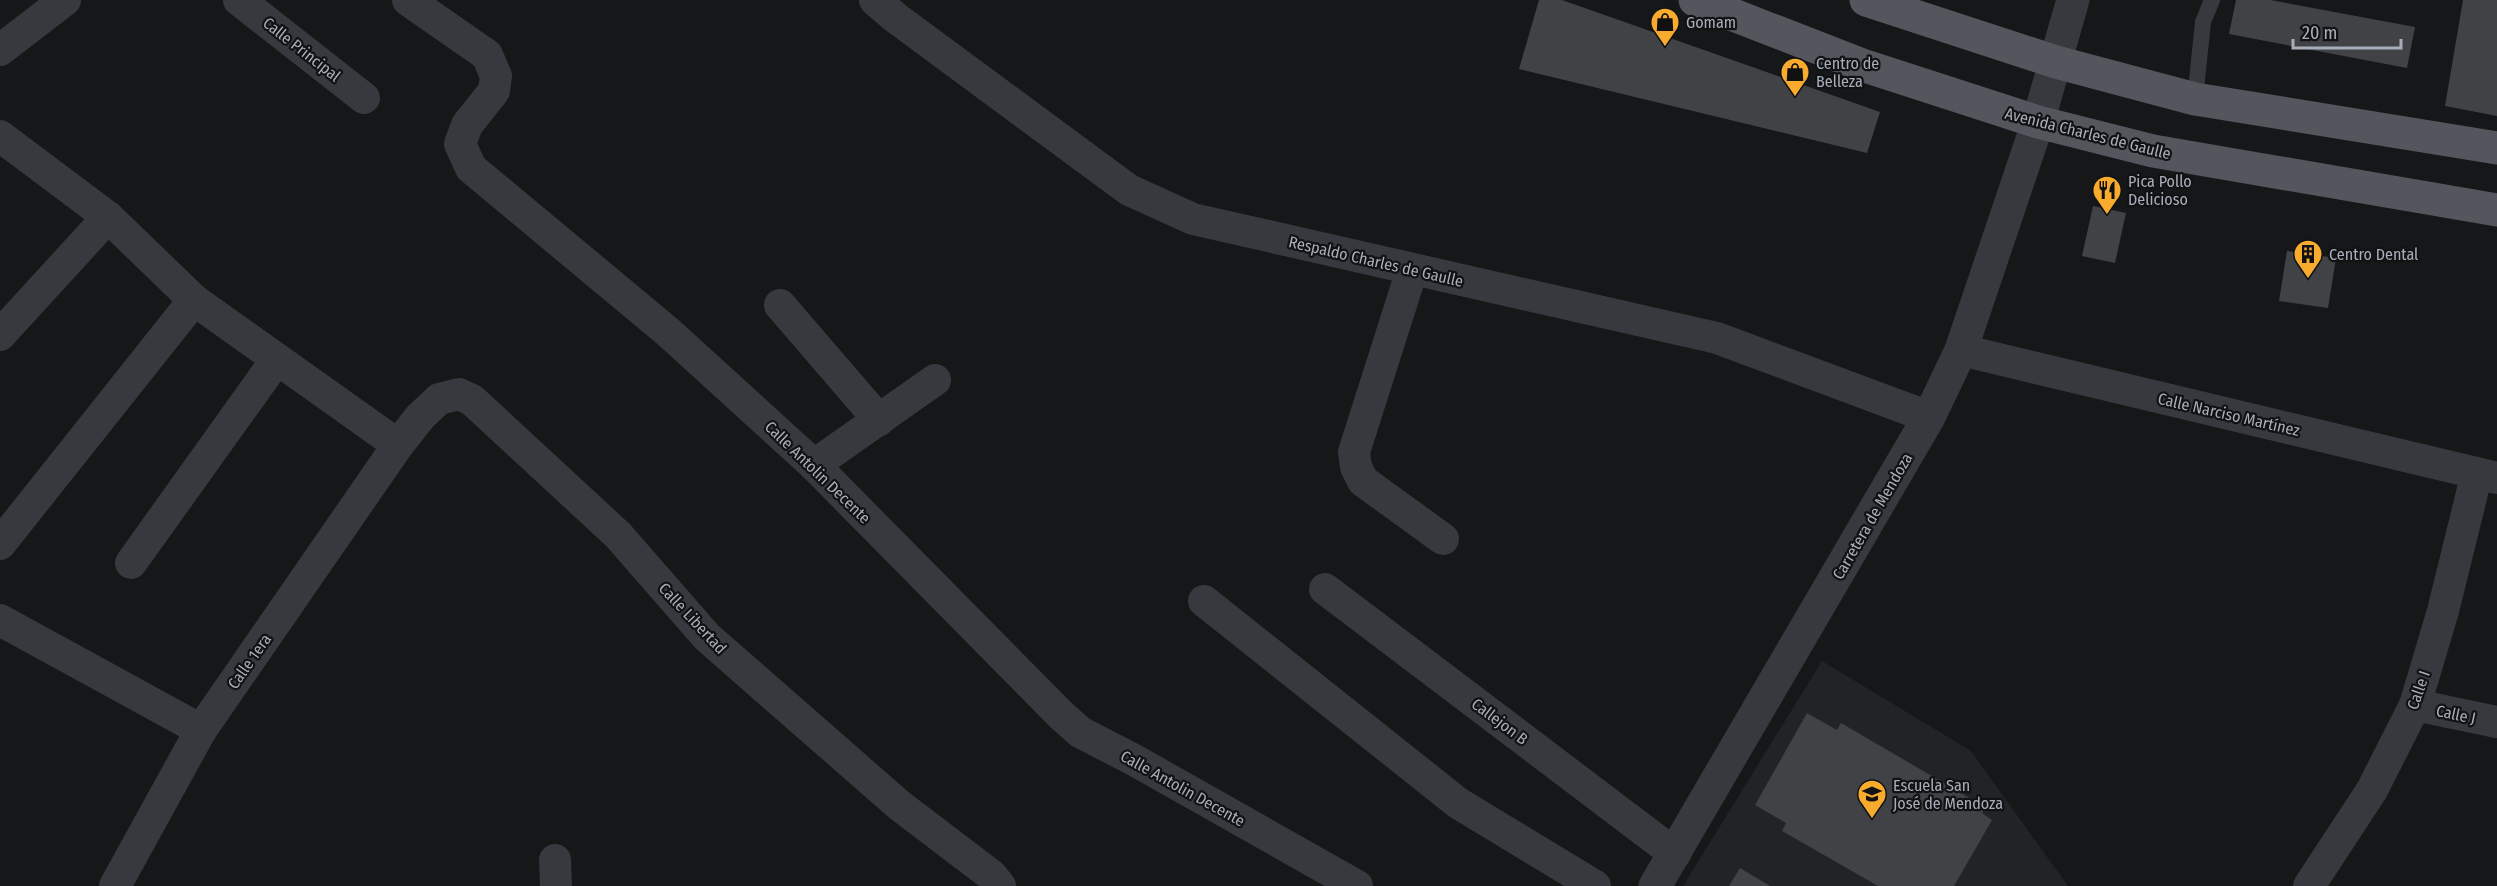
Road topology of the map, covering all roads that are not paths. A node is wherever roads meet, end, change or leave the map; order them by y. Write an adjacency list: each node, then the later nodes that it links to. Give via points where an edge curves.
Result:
1 (65, 0): 9 (street)
2 (239, 0): 11 (street, Calle Principal)
3 (408, 0): 28 (street, Calle Antolin Decente, via 487,55 496,76 494,92 467,124 460,144 471,168 668,332)
4 (875, 0): 18 (street, Respaldo Charles de Gaulle, via 1128,190 1193,219)
5 (1695, 0): 13 (main road, Avenida Charles de Gaulle, via 1862,65)
6 (1866, 0): 10 (main road)
7 (2073, 0): 10 (street, Carretera de Mendoza)
8 (2212, 0): 12 (lane, via 2203,22)
9 (0, 50)
10 (2055, 62): 12 (main road); 13 (street, Carretera de Mendoza)
11 (364, 98)
12 (2195, 99): 15 (main road)
13 (2038, 122): 16 (main road, Avenida Charles de Gaulle, via 2153,151); 22 (street, Carretera de Mendoza)
14 (0, 136): 17 (street)
15 (2497, 148)
16 (2497, 210)
17 (108, 217): 19 (street); 21 (street)
18 (1412, 270): 25 (street, Respaldo Charles de Gaulle, via 1717,338); 30 (street, via 1354,452 1363,481)
19 (194, 300): 23 (street); 31 (street)
20 (780, 305): 26 (street)
21 (0, 335)
22 (1961, 350): 25 (street, Carretera de Mendoza); 29 (street, Calle Narciso Martínez)
23 (277, 359): 27 (street); 32 (street)
24 (935, 380): 26 (street)
25 (1929, 417): 39 (street, Carretera de Mendoza)
26 (879, 420): 28 (street)
27 (398, 445): 38 (street, Calle 1era); 41 (street, Calle Libertad, via 439,399 459,394 472,400 618,535 707,637 899,805)
28 (814, 465): 42 (street, Calle Antolin Decente, via 1080,732)
29 (2487, 475): 36 (street, Calle I)
30 (1443, 539)
31 (0, 544)
32 (131, 564)
33 (1325, 589): 39 (street, Callejon B)
34 (1204, 601): 43 (street, via 1458,803)
35 (0, 620): 38 (street)
36 (2415, 705): 37 (street, Calle J); 45 (street, Calle I, via 2372,790)
37 (2497, 722)
38 (201, 730): 40 (street, Calle 1era)
39 (1675, 854): 44 (street, Carretera de Mendoza)
40 (115, 886)
41 (1000, 886)
42 (1357, 886)
43 (1595, 886)
44 (1655, 886)
45 (2309, 886)

